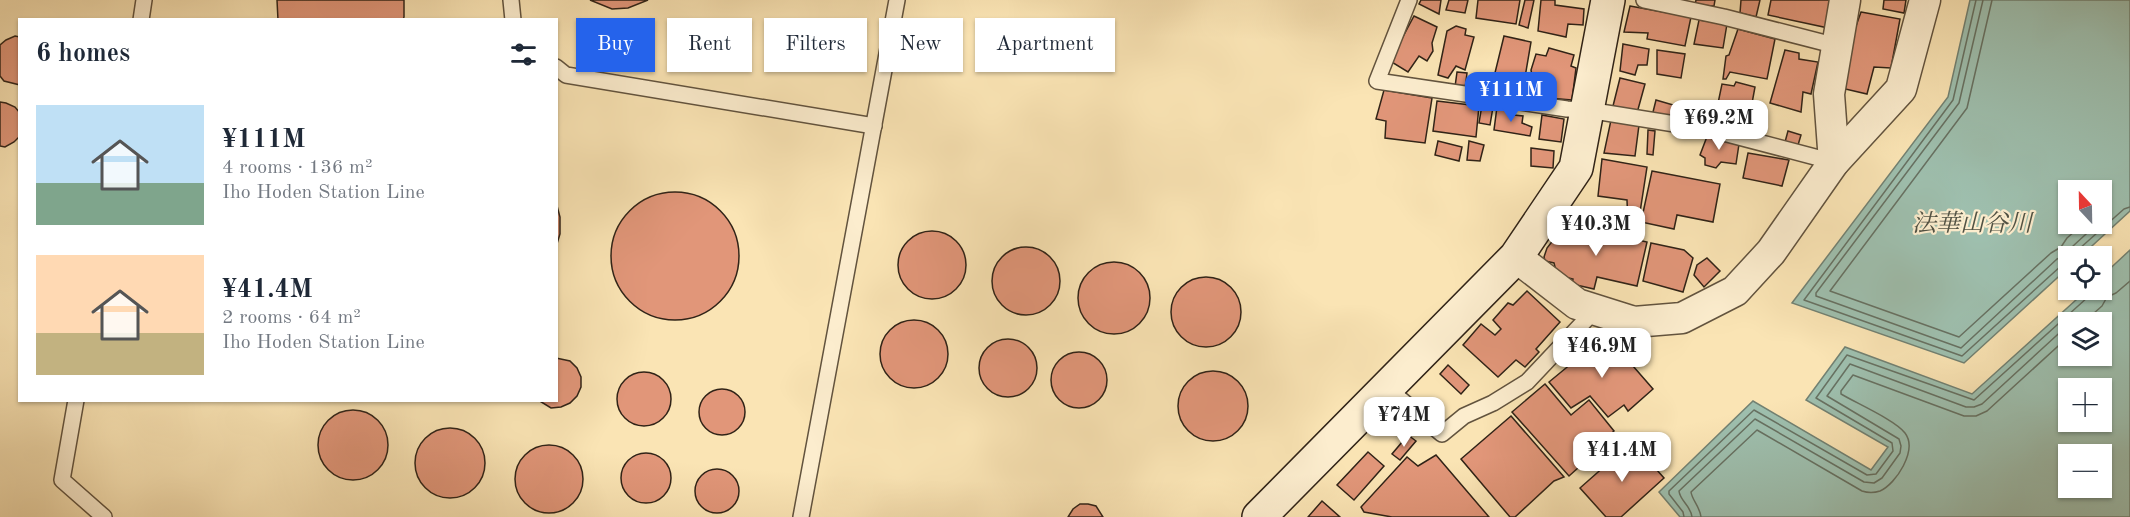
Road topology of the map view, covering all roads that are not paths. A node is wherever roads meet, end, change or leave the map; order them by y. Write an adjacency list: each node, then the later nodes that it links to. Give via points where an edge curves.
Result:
1 (144, 0): 9 (lane)
2 (511, 0): 10 (lane)
3 (897, 0): 14 (lane)
4 (1409, 0): 13 (lane, via 1377,81)
5 (1608, 0): 13 (main road)
6 (1644, 0): 11 (lane)
7 (1845, 0): 11 (street)
8 (1925, 0): 15 (street, via 1901,89)
9 (141, 18)
10 (513, 18)
11 (1838, 46): 15 (street, via 1829,94)
12 (558, 69): 14 (lane, via 566,75)
13 (1588, 110): 15 (lane, via 1712,130); 16 (main road, via 1576,168)
14 (874, 126): 21 (lane)
15 (1834, 162): 17 (street, via 1771,252 1735,291 1682,318 1634,322)
16 (1516, 257): 17 (street, via 1577,304); 18 (main road)
17 (1594, 310): 18 (lane, via 1527,382 1464,416 1442,434)
18 (1387, 388): 22 (main road)
19 (76, 402): 20 (lane, via 62,480)
20 (104, 517)
21 (801, 517)
22 (1259, 517)

